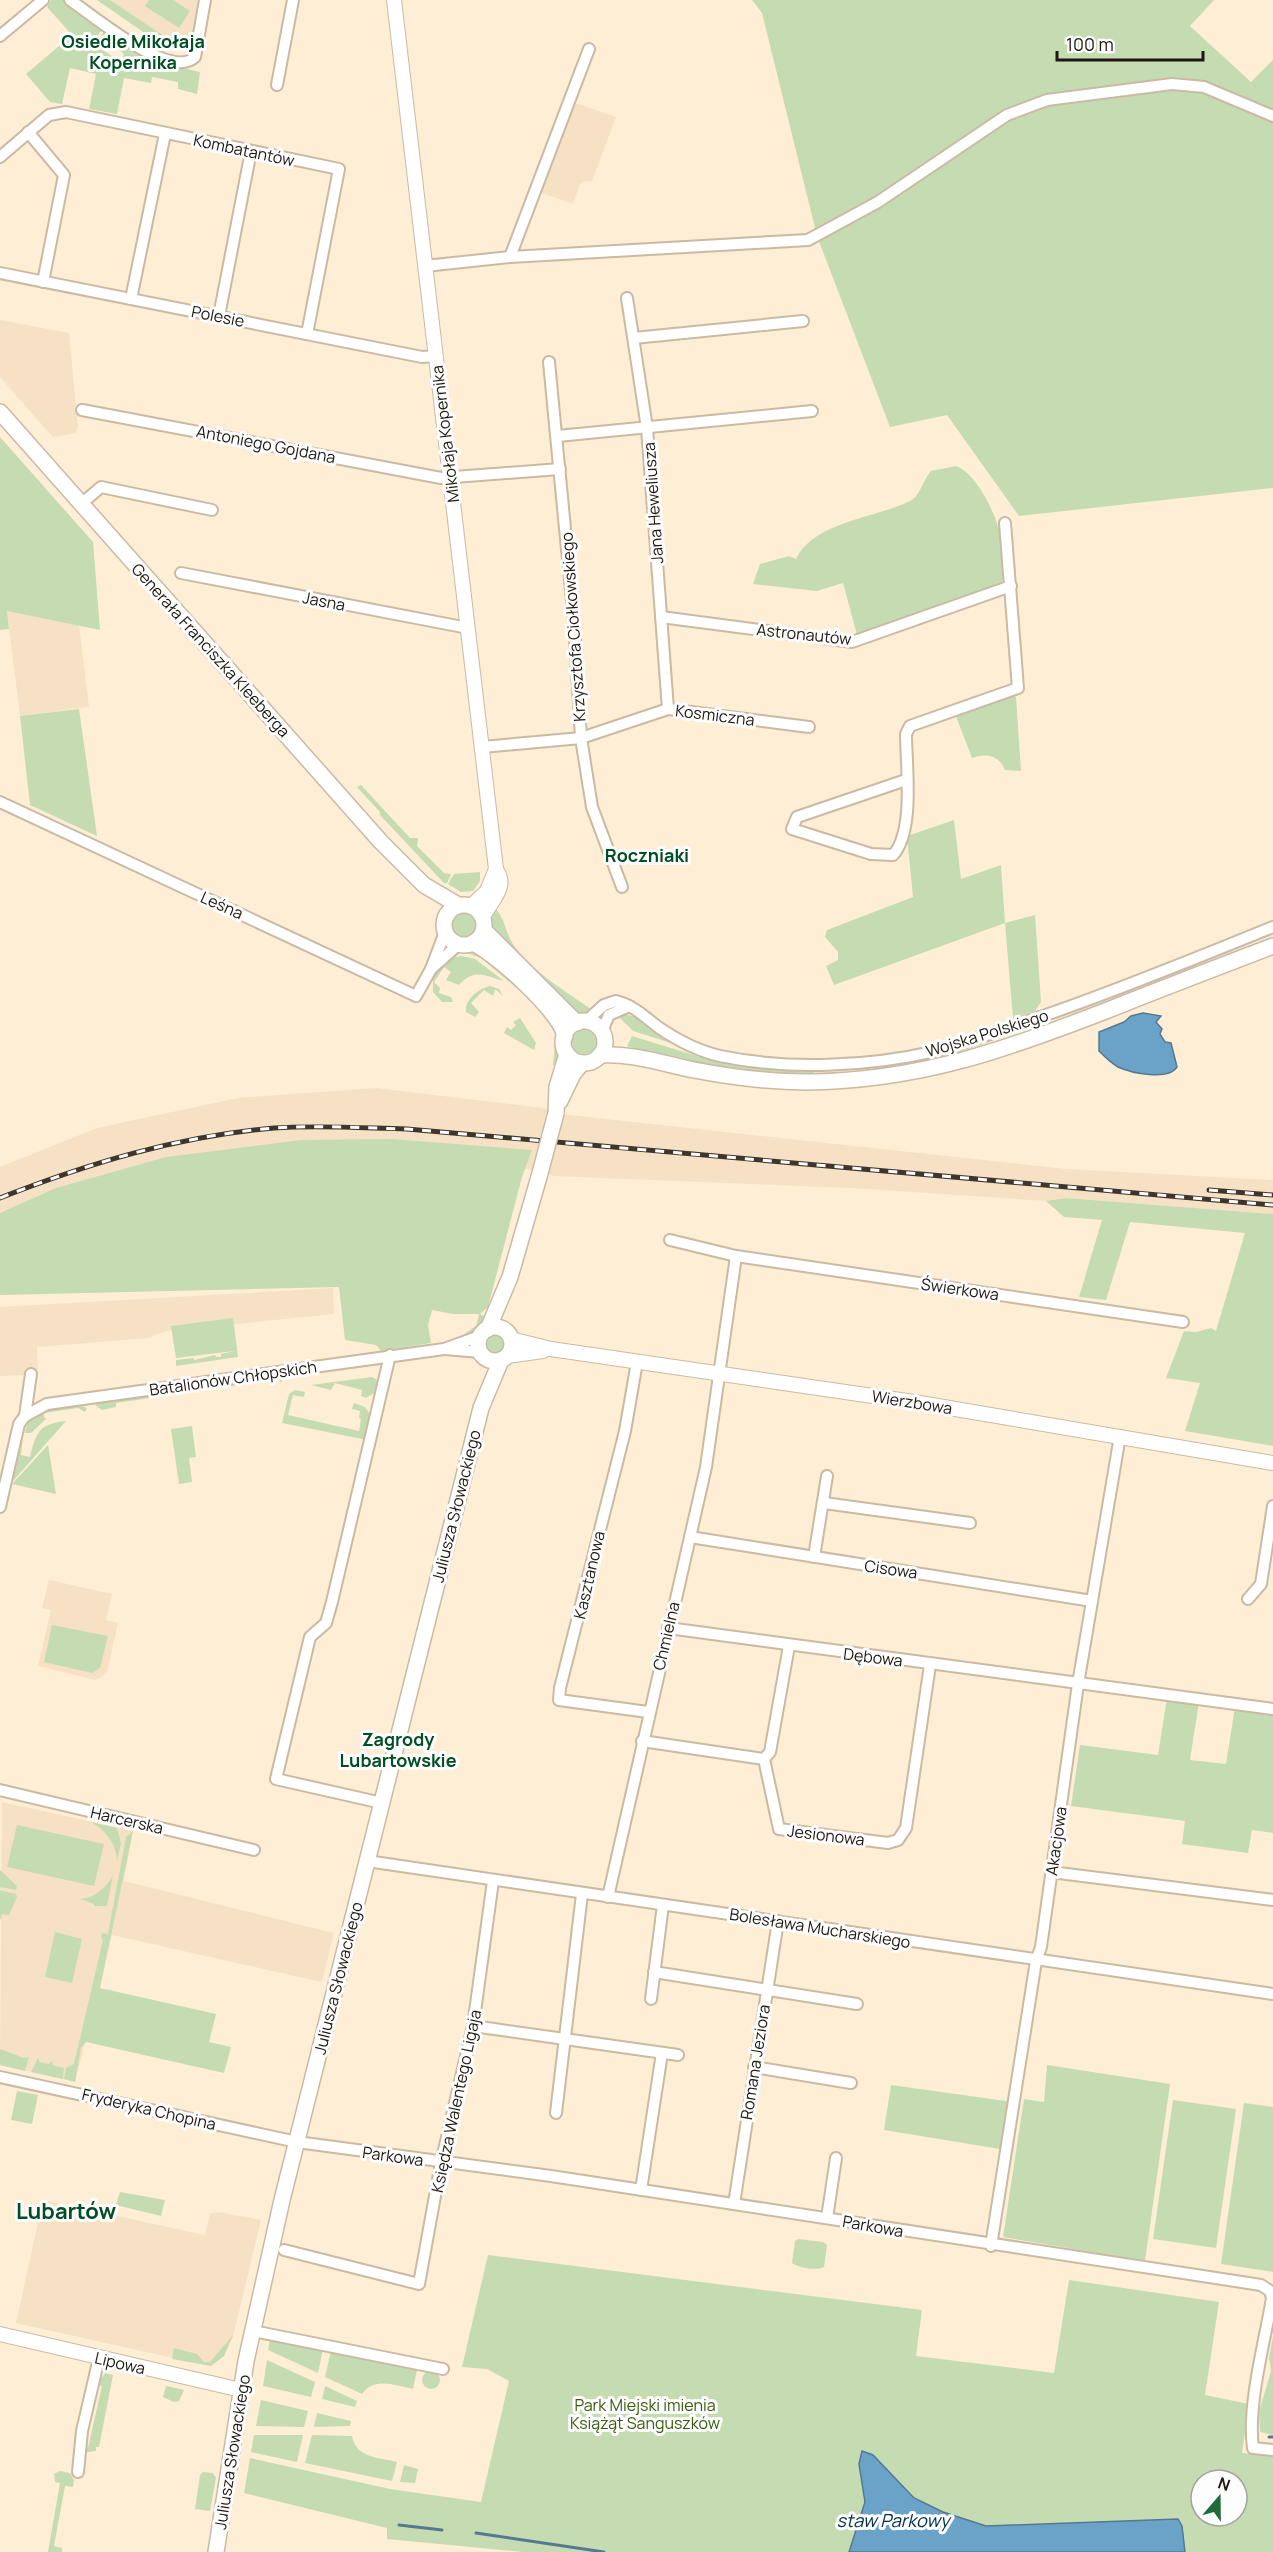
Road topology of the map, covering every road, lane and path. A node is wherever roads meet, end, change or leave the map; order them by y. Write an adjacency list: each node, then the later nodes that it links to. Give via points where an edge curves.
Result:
1 (43, 0): 6 (street)
2 (70, 0): 3 (street, via 160,60 179,64 190,61 197,50)
3 (205, 0)
4 (293, 0): 8 (street)
5 (394, 0): 15 (street, Mikołaja Kopernika)
6 (0, 36)
7 (588, 49): 14 (street)
8 (277, 85)
9 (1273, 116): 14 (street, via 1204,87 1172,84 1047,100 1007,115 878,202 808,240)
10 (28, 132): 11 (street, Kombatantów, via 49,115 66,112); 13 (street, Kombatantów); 17 (street, via 64,175)
11 (165, 134): 12 (street, Kombatantów); 18 (street)
12 (252, 151): 20 (street); 22 (street, Kombatantów, via 339,169)
13 (0, 158)
14 (510, 257): 15 (street)
15 (425, 266): 24 (street, Mikołaja Kopernika)
16 (0, 273): 17 (street, Polesie)
17 (43, 282): 18 (street, Polesie)
18 (131, 298): 20 (street, Polesie)
19 (627, 298): 23 (street, Jana Heweliusza)
20 (219, 316): 22 (street, Polesie)
21 (803, 321): 23 (street)
22 (307, 334): 24 (street, Polesie, via 422,357)
23 (634, 338): 29 (street, Jana Heweliusza)
24 (436, 356): 32 (street, Mikołaja Kopernika)
25 (549, 362): 30 (street, Krzysztofa Ciołkowskiego)
26 (82, 410): 32 (street, Antoniego Gojdana)
27 (812, 411): 29 (street)
28 (0, 412): 33 (main road, Generała Franciszka Kleeberga)
29 (647, 428): 30 (street); 38 (street, Jana Heweliusza)
30 (558, 436): 31 (street, Krzysztofa Ciołkowskiego)
31 (561, 469): 32 (street, Antoniego Gojdana); 42 (street, Krzysztofa Ciołkowskiego)
32 (450, 477): 39 (street, Mikołaja Kopernika)
33 (81, 504): 34 (street, via 101,487); 47 (main road, Generała Franciszka Kleeberga)
34 (212, 510)
35 (1005, 523): 37 (street)
36 (181, 573): 39 (street, Jasna)
37 (1011, 586): 38 (street, Astronautów, via 852,642); 44 (street, via 1018,688 910,726 906,734)
38 (661, 617): 40 (street, Jana Heweliusza)
39 (468, 628): 43 (street, Mikołaja Kopernika)
40 (668, 709): 41 (street, Kosmiczna); 42 (street, Kosmiczna)
41 (809, 728)
42 (581, 738): 43 (street, Kosmiczna); 48 (street, Krzysztofa Ciołkowskiego, via 592,807)
43 (482, 747): 46 (street, Mikołaja Kopernika)
44 (906, 780): 44 (street, via 907,819 899,849 893,855 877,855 792,829 796,817)
45 (0, 802): 55 (street, Leśna, via 416,996)
46 (496, 869): 49 (street, via 487,891); 51 (street, Mikołaja Kopernika, via 499,890)
47 (424, 885): 49 (main road, Generała Franciszka Kleeberga); 50 (main road, Generała Franciszka Kleeberga)
48 (622, 887)
49 (464, 905): 50 (main road); 51 (main road, Generała Franciszka Kleeberga)
50 (445, 924): 53 (main road, Generała Franciszka Kleeberga, via 453,942); 55 (street, Leśna)
51 (483, 924): 53 (main road); 57 (main road)
52 (1273, 927): 56 (street, Wojska Polskiego, via 977,1040 894,1058 817,1064 720,1056 679,1040)
53 (466, 944): 55 (street, Leśna); 58 (main road, via 492,955 525,985 556,1017)
54 (1273, 946): 59 (main road, Wojska Polskiego, via 1014,1046 911,1073 849,1081 782,1081 709,1073 649,1059)
55 (431, 969)
56 (629, 1006): 57 (street, via 616,1001); 59 (street, via 609,1015)
57 (581, 1022): 58 (main road); 59 (main road, via 593,1024)
58 (565, 1036): 60 (main road)
59 (602, 1042): 61 (main road, via 591,1062)
60 (567, 1054): 61 (main road); 62 (main road, Juliusza Słowackiego, via 557,1087)
61 (582, 1063): 62 (main road, Juliusza Słowackiego)
62 (556, 1109): 65 (main road, Juliusza Słowackiego, bridge)
63 (670, 1240): 64 (street, Świerkowa)
64 (736, 1256): 66 (street, Świerkowa); 74 (street)
65 (510, 1277): 67 (main road, Juliusza Słowackiego, via 506,1320); 68 (main road, Juliusza Słowackiego)
66 (1183, 1322)
67 (509, 1336): 68 (main road, via 497,1327); 69 (street, Wierzbowa); 71 (main road, via 512,1348)
68 (483, 1343): 70 (street, Batalionów Chłopskich); 71 (main road, via 492,1360); 75 (main road, Juliusza Słowackiego)
69 (551, 1349): 71 (street, Wierzbowa); 72 (street, Wierzbowa)
70 (390, 1355): 76 (street, Batalionów Chłopskich, via 47,1404); 98 (street, via 326,1623 310,1637 276,1779)
71 (504, 1358): 75 (main road, Juliusza Słowackiego)
72 (637, 1362): 74 (street, Wierzbowa); 94 (street, Kasztanowa, via 625,1431 559,1700)
73 (31, 1374): 76 (street)
74 (720, 1374): 77 (street, Wierzbowa); 85 (street, Chmielna, via 706,1467)
75 (481, 1408): 98 (main road, Juliusza Słowackiego)
76 (25, 1416): 78 (street)
77 (1120, 1436): 79 (street, Wierzbowa); 88 (street, Akacjowa)
78 (6, 1455): 83 (street)
79 (1273, 1463)
80 (827, 1476): 81 (street)
81 (824, 1503): 84 (street); 86 (street)
82 (1273, 1506): 87 (street, via 1261,1584)
83 (0, 1507)
84 (970, 1523)
85 (690, 1537): 86 (street, Cisowa); 89 (street, Chmielna)
86 (814, 1557): 88 (street, Cisowa)
87 (1248, 1599)
88 (1092, 1601): 92 (street, Akacjowa)
89 (668, 1629): 90 (street, Dębowa); 94 (street, Chmielna)
90 (789, 1646): 91 (street, Dębowa); 96 (street, via 770,1752)
91 (930, 1665): 92 (street, Dębowa); 96 (street, Jesionowa, via 906,1828 898,1840 888,1843 779,1829)
92 (1078, 1684): 93 (street, Dębowa); 101 (street, Akacjowa)
93 (1273, 1709)
94 (648, 1712): 95 (street, Chmielna)
95 (642, 1741): 96 (street); 104 (street, Chmielna)
96 (764, 1759)
97 (0, 1790): 99 (street, Harcerska)
98 (382, 1803): 100 (main road, Juliusza Słowackiego)
99 (254, 1851)
100 (367, 1861): 102 (street, Bolesława Mucharskiego); 122 (main road, Juliusza Słowackiego)
101 (1051, 1872): 105 (street); 108 (street, Akacjowa)
102 (493, 1881): 103 (street, Bolesława Mucharskiego); 114 (street, Księdza Walentego Ligaja)
103 (582, 1894): 104 (street, Bolesława Mucharskiego); 115 (street)
104 (608, 1897): 106 (street, Bolesława Mucharskiego)
105 (1273, 1900)
106 (663, 1905): 107 (street, Bolesława Mucharskiego); 109 (street)
107 (778, 1921): 108 (street, Bolesława Mucharskiego); 110 (street, Romana Jeziora)
108 (1036, 1961): 111 (street, Bolesława Mucharskiego); 128 (street, Akacjowa)
109 (654, 1972): 110 (street); 112 (street)
110 (767, 1989): 113 (street); 118 (street, Romana Jeziora)
111 (1273, 1994)
112 (651, 1999)
113 (857, 2004)
114 (473, 2026): 115 (street); 124 (street, Księdza Walentego Ligaja)
115 (566, 2039): 116 (street); 121 (street)
116 (662, 2053): 117 (street); 125 (street)
117 (678, 2055)
118 (754, 2067): 120 (street); 126 (street, Romana Jeziora)
119 (0, 2077): 122 (street, Fryderyka Chopina)
120 (851, 2083)
121 (556, 2114)
122 (297, 2142): 124 (street, Parkowa); 130 (main road, Juliusza Słowackiego)
123 (836, 2158): 127 (street)
124 (441, 2163): 125 (street, Parkowa); 129 (street, Księdza Walentego Ligaja, via 419,2284)
125 (641, 2190): 126 (street, Parkowa)
126 (734, 2204): 127 (street, Parkowa)
127 (827, 2218): 128 (street, Parkowa)
128 (991, 2246): 135 (street, Parkowa, via 1265,2286 1272,2298 1252,2441 1253,2448)
129 (284, 2250)
130 (253, 2331): 133 (street); 134 (main road, Juliusza Słowackiego)
131 (0, 2334): 132 (street, Lipowa)
132 (99, 2358): 134 (street, Lipowa); 136 (street, via 82,2431)
133 (443, 2369)
134 (241, 2390): 137 (main road, Juliusza Słowackiego)
135 (1273, 2450)
136 (78, 2472)
137 (216, 2552)

